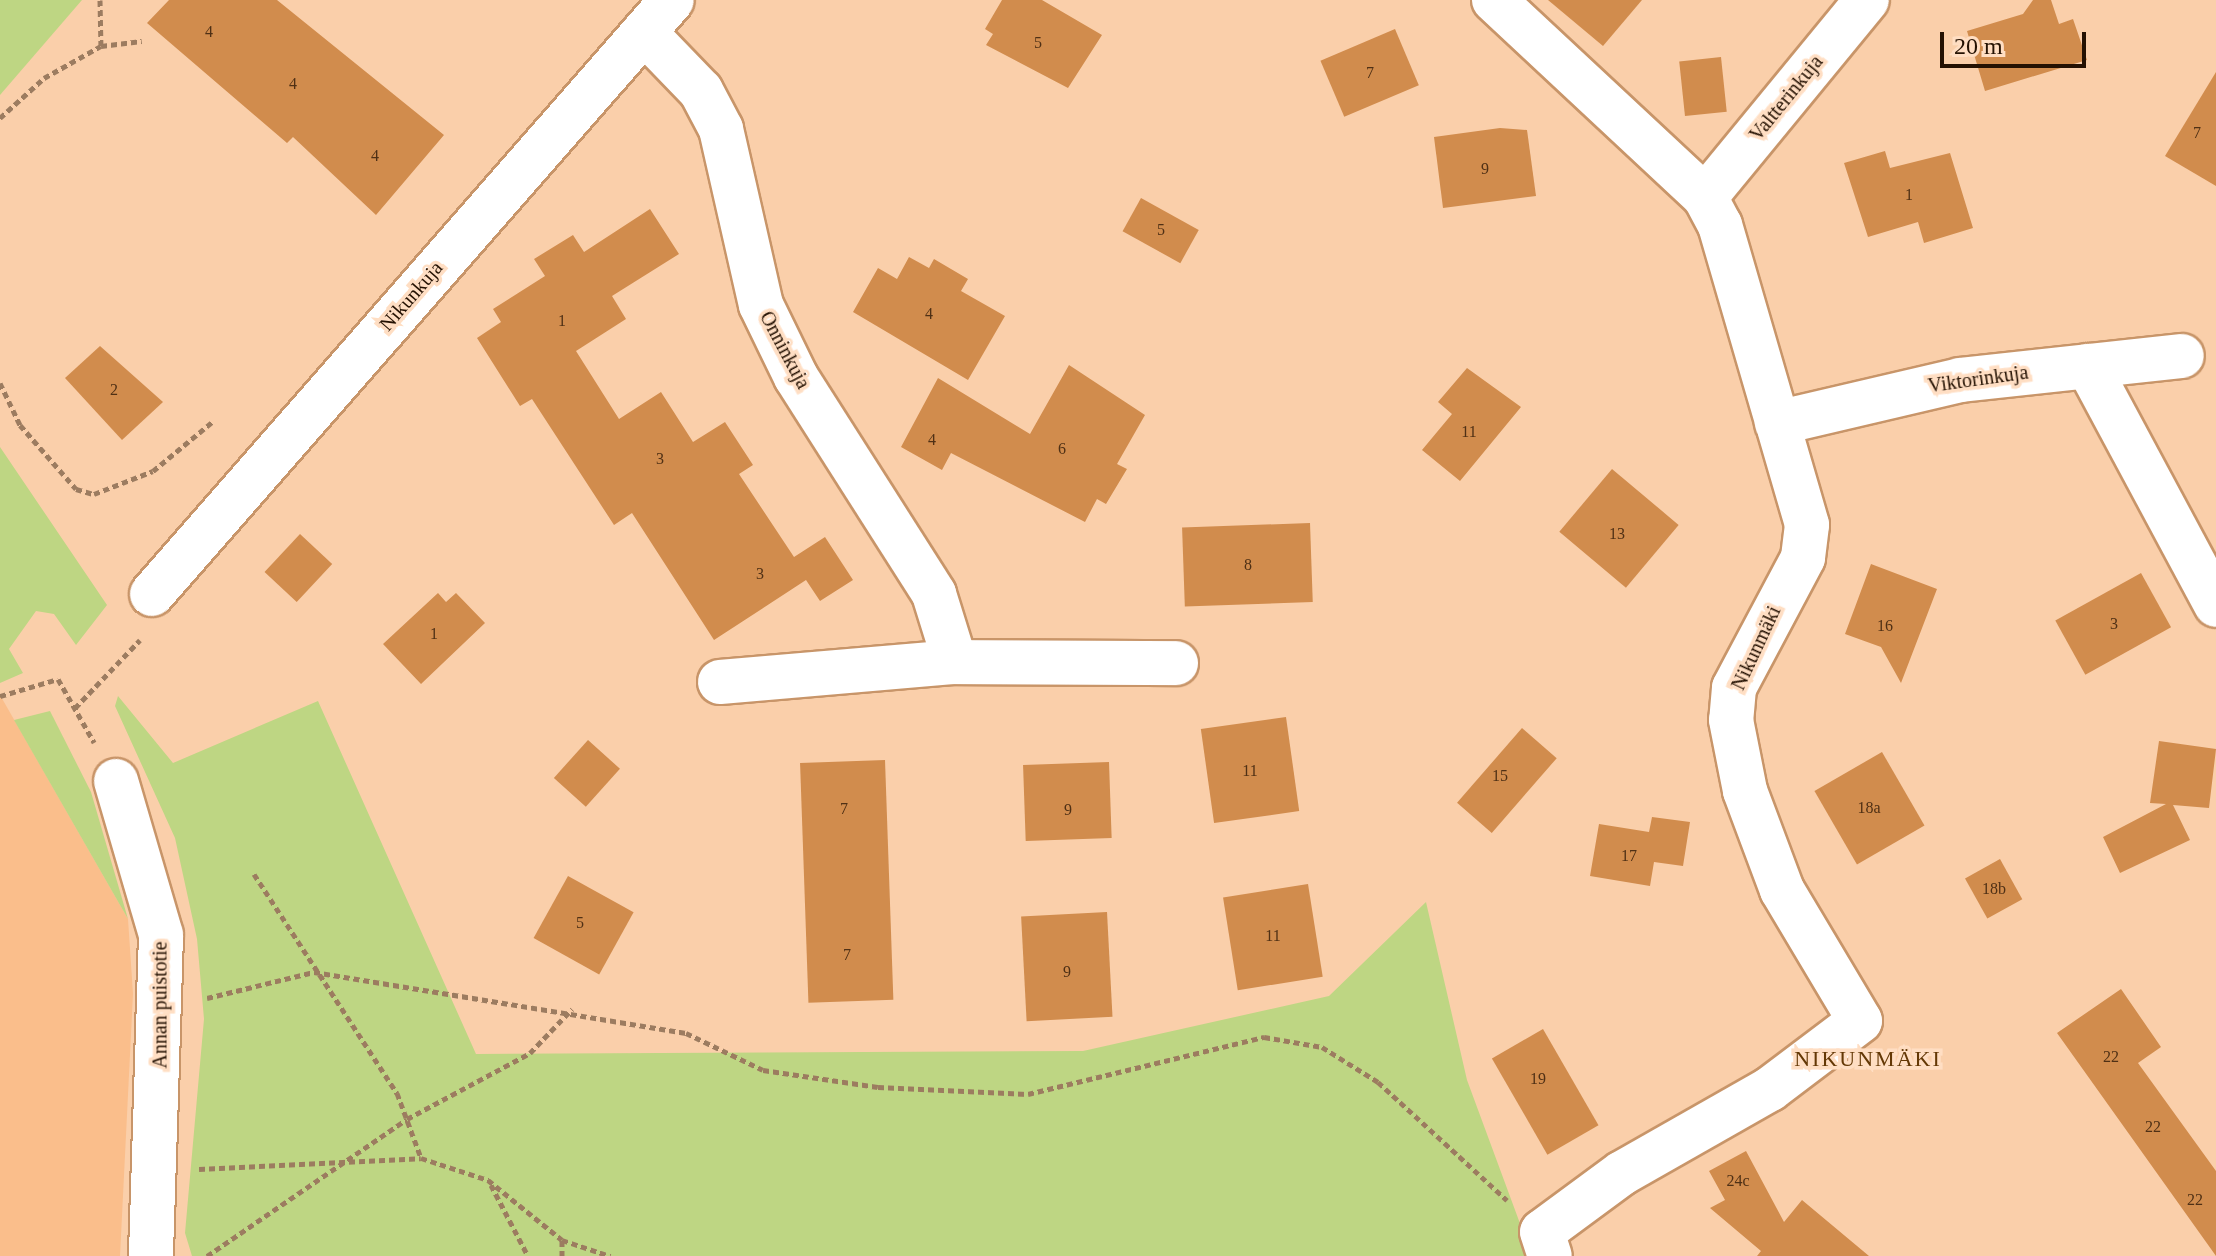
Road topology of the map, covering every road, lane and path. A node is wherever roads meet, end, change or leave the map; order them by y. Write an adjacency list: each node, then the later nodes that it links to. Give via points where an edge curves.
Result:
1 (100, 0): 7 (path)
2 (672, 0): 5 (street, Nikunkuja)
3 (1494, 0): 9 (street, Nikunmäki)
4 (1867, 0): 9 (street, Valtterinkuja)
5 (644, 32): 15 (street, Nikunkuja); 17 (street, Onninkuja, via 701,91 721,129 761,305 796,377 934,594)
6 (142, 41): 7 (path)
7 (101, 46): 8 (path, via 44,78)
8 (0, 118)
9 (1705, 197): 14 (street, Nikunmäki)
10 (2182, 356): 11 (street, Viktorinkuja)
11 (2088, 366): 14 (street, Viktorinkuja, via 1947,382); 16 (street)
12 (0, 383): 13 (path, via 20,425 76,489 94,494 153,471)
13 (212, 422)
14 (1777, 423): 33 (street, Nikunmäki, via 1807,525 1803,558 1734,688 1731,720 1745,791 1782,890 1860,1021 1770,1089 1622,1173)
15 (152, 594): 21 (path, via 166,610)
16 (2216, 605)
17 (955, 662): 18 (street); 19 (street)
18 (1176, 663)
19 (720, 682)
20 (0, 696): 21 (path, via 58,679)
21 (75, 708): 22 (path)
22 (116, 781): 25 (street, Annan puistotie, via 158,923)
23 (254, 874): 24 (path)
24 (314, 972): 25 (path); 26 (path, via 480,1002); 27 (path)
25 (161, 1009): 30 (street, Annan puistotie)
26 (572, 1009): 27 (path, via 530,1053); 33 (path, via 686,1033 763,1070 893,1088 1028,1094 1264,1037 1322,1047 1378,1082)
27 (407, 1119): 28 (path); 29 (path)
28 (349, 1156): 29 (path); 30 (path); 35 (path)
29 (421, 1158): 31 (path)
30 (156, 1173): 34 (street, Annan puistotie)
31 (488, 1180): 32 (path); 36 (path)
32 (562, 1240): 37 (path); 38 (path)
33 (1546, 1244)
34 (151, 1256)
35 (207, 1256)
36 (528, 1256)
37 (562, 1256)
38 (610, 1256)

